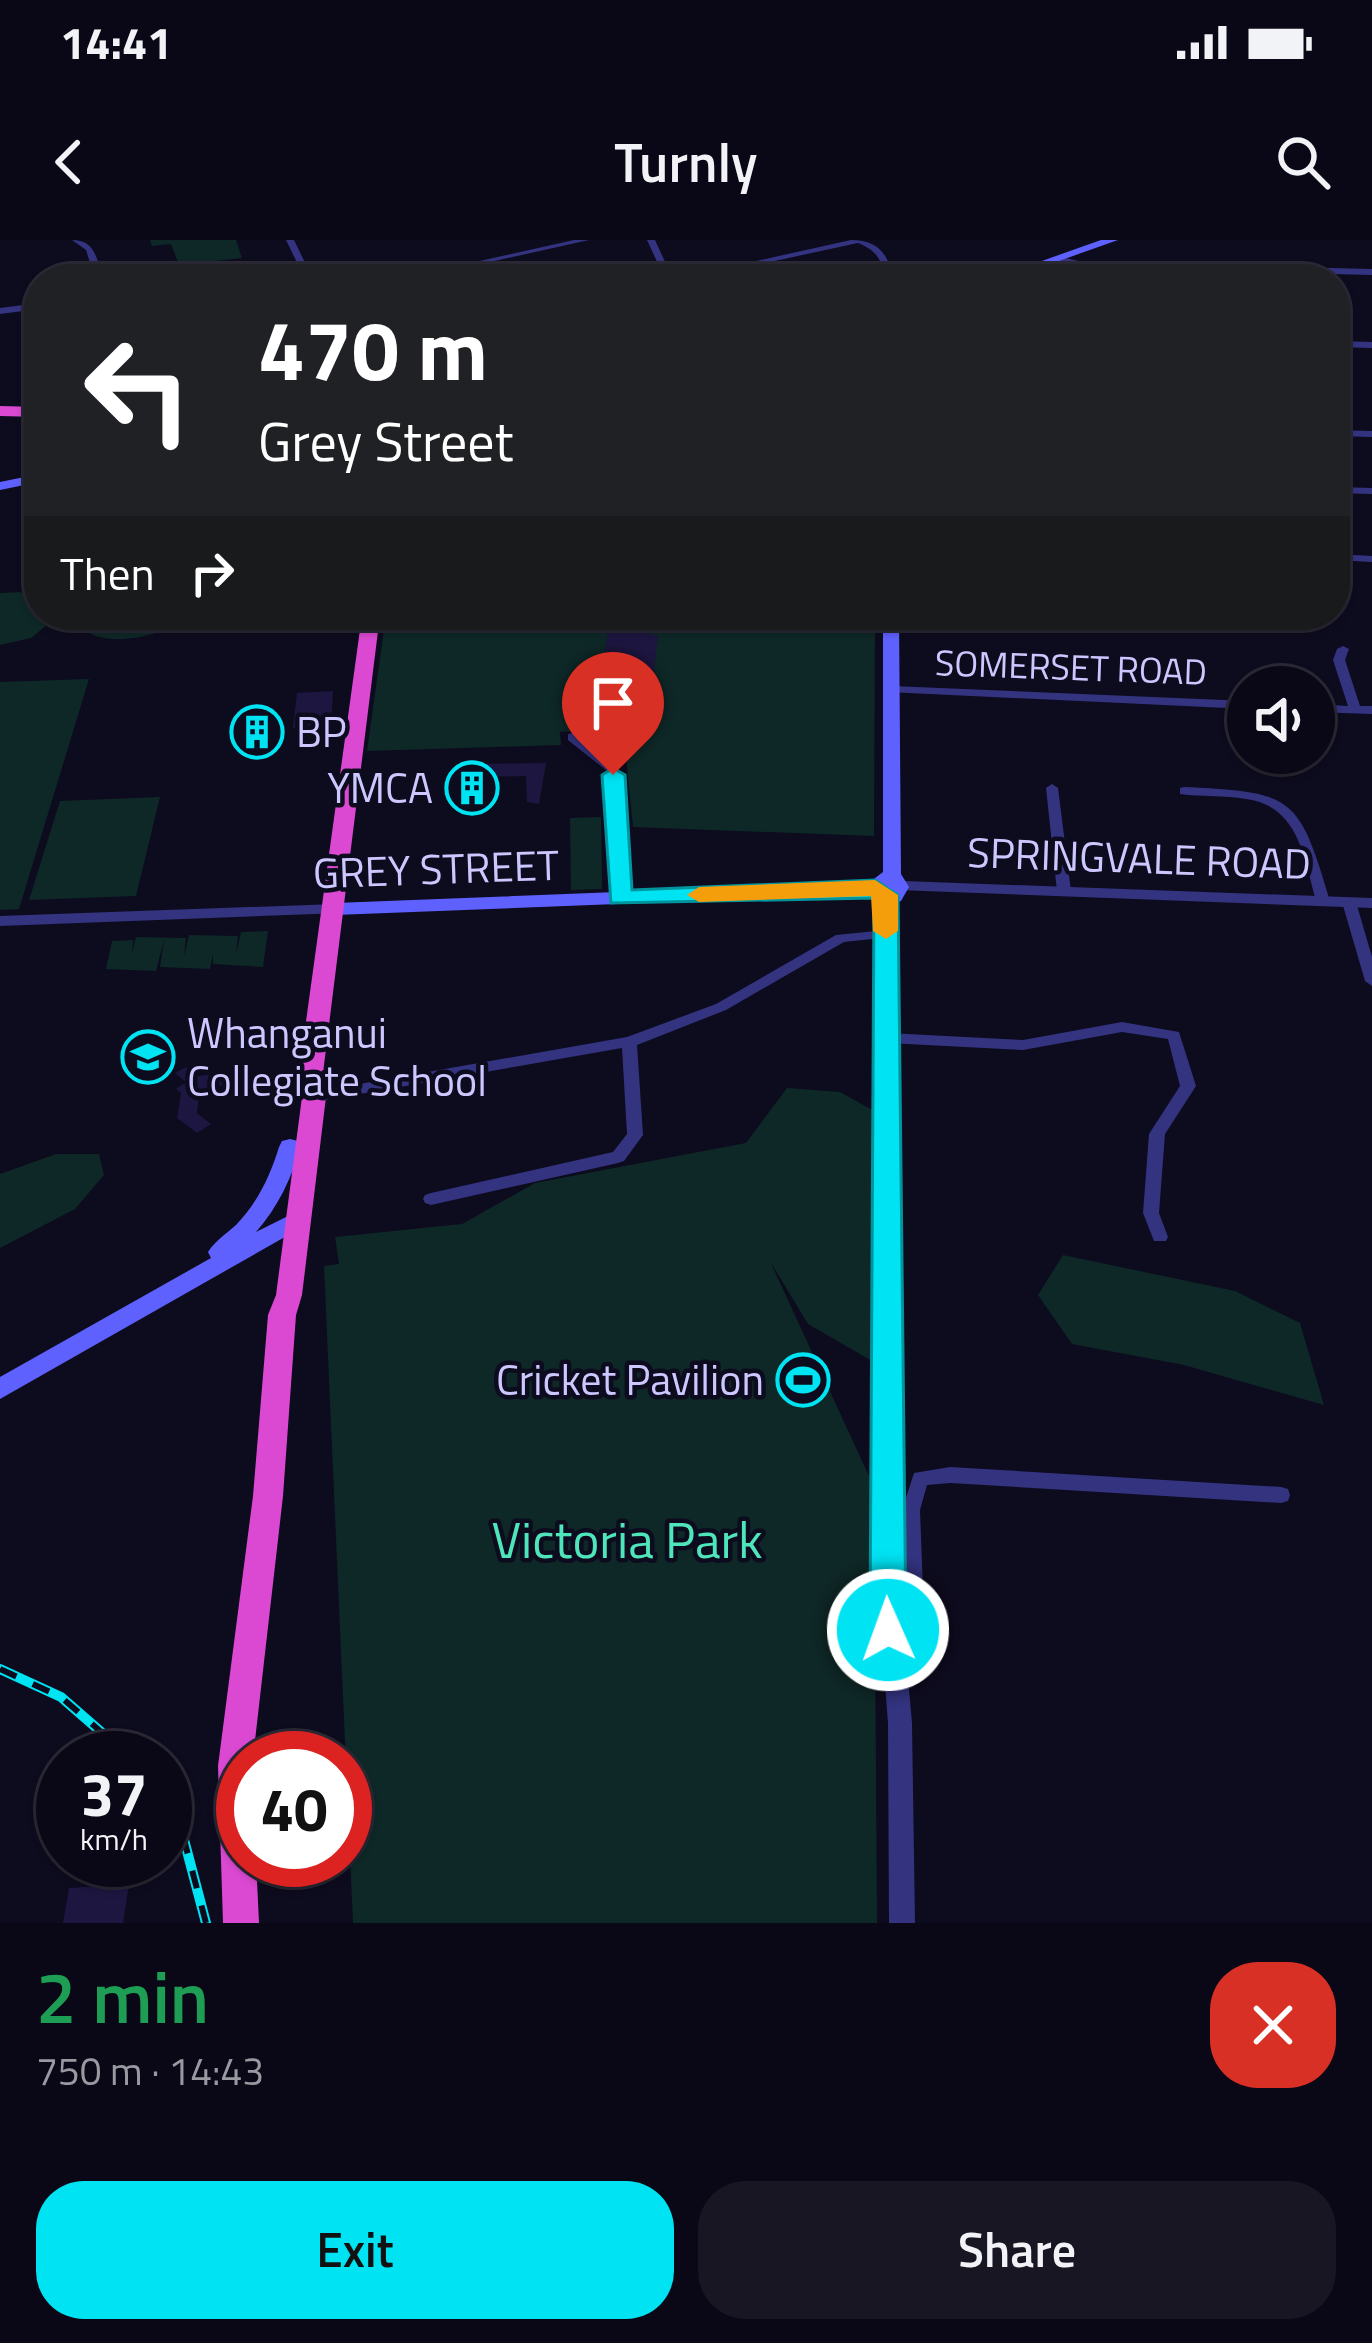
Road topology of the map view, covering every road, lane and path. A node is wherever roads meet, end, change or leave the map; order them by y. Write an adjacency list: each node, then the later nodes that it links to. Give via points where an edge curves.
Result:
1 (76, 240): 6 (street)
2 (585, 240): 7 (street)
3 (1112, 240): 5 (main road)
4 (859, 241): 8 (street); 9 (street)
5 (1057, 259): 10 (main road); 11 (street)
6 (94, 264)
7 (475, 264)
8 (750, 264)
9 (888, 264)
10 (1042, 264)
11 (1079, 264)
12 (369, 630): 29 (highway)
13 (891, 630): 15 (main road)
14 (1343, 649): 18 (street, via 1339,660)
15 (892, 690): 16 (street, SOMERSET ROAD); 23 (main road)
16 (1227, 704)
17 (1335, 709): 18 (street)
18 (1355, 710): 19 (street)
19 (1372, 710)
20 (572, 737): 25 (street, via 613,770)
21 (1052, 788): 24 (street)
22 (1184, 791): 26 (street, via 1253,794 1286,806 1304,833)
23 (889, 887): 24 (street, SPRINGVALE ROAD); 25 (main road, GREY STREET); 31 (street)
24 (1064, 891): 26 (street, SPRINGVALE ROAD)
25 (620, 898): 29 (main road, GREY STREET)
26 (1323, 901): 27 (street, SPRINGVALE ROAD)
27 (1349, 902): 28 (street, SPRINGVALE ROAD); 32 (street)
28 (1372, 903)
29 (335, 909): 30 (street, GREY STREET); 35 (highway)
30 (0, 921)
31 (886, 934): 33 (street); 34 (street, via 841,938 721,1007)
32 (1372, 981)
33 (888, 1038): 40 (street, via 1023,1045 1122,1028 1174,1035 1187,1086 1157,1134 1151,1213); 47 (street, via 885,1544)
34 (629, 1042): 36 (street); 38 (street, via 635,1135 618,1157)
35 (312, 1065): 36 (highway); 37 (highway)
36 (314, 1097): 39 (highway)
37 (290, 1147): 39 (highway); 43 (main road, via 275,1192 248,1228)
38 (431, 1199)
39 (290, 1223): 41 (main road); 42 (highway); 44 (highway)
40 (1160, 1237)
41 (247, 1249): 42 (main road); 43 (main road)
42 (280, 1256): 44 (highway)
43 (150, 1301): 45 (main road)
44 (282, 1315): 48 (highway)
45 (0, 1389)
46 (1281, 1495): 47 (street, via 920,1478 911,1510 914,1617)
47 (896, 1684): 53 (street)
48 (240, 1731)
49 (241, 1887): 51 (highway)
50 (245, 1887): 52 (highway)
51 (241, 1923)
52 (253, 1923)
53 (902, 1923)

